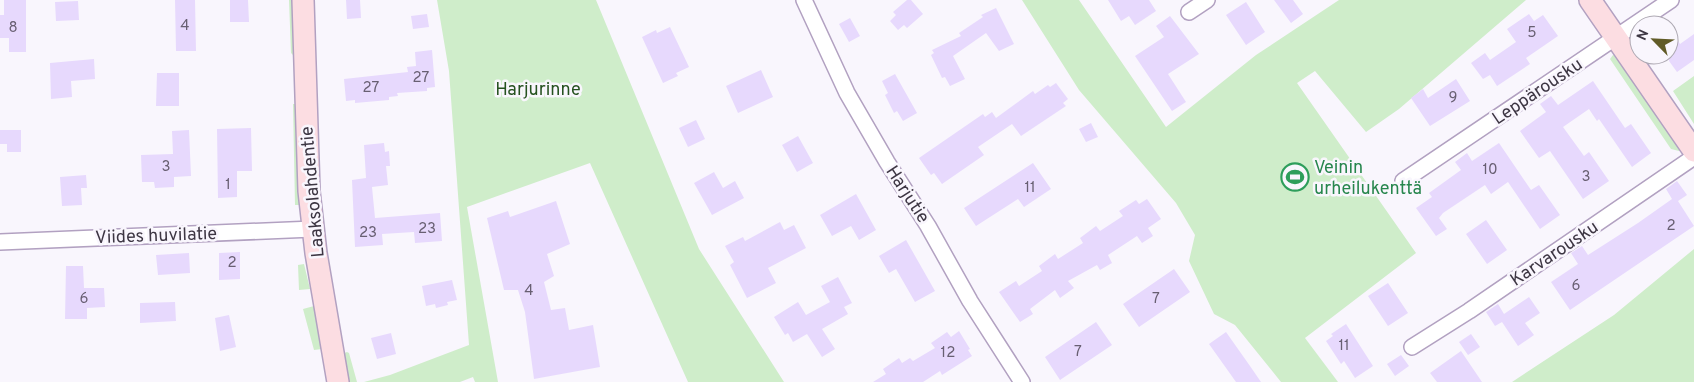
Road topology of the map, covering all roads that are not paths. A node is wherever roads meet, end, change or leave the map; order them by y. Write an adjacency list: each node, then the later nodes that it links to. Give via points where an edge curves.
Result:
1 (303, 0): 11 (street, Laaksolahdentie, via 308,175)
2 (804, 0): 15 (street, Harjutie, via 856,108 970,301)
3 (1207, 0): 6 (street)
4 (1590, 0): 7 (street)
5 (1671, 0): 7 (street, Leppärousku)
6 (1189, 12)
7 (1616, 38): 8 (street); 10 (street, Leppärousku)
8 (1694, 151)
9 (1694, 157): 13 (street, Karvarousku)
10 (1403, 181)
11 (313, 229): 12 (street, Viides huvilatie); 14 (street, Laaksolahdentie)
12 (0, 242)
13 (1412, 347)
14 (338, 382)
15 (1022, 382)

